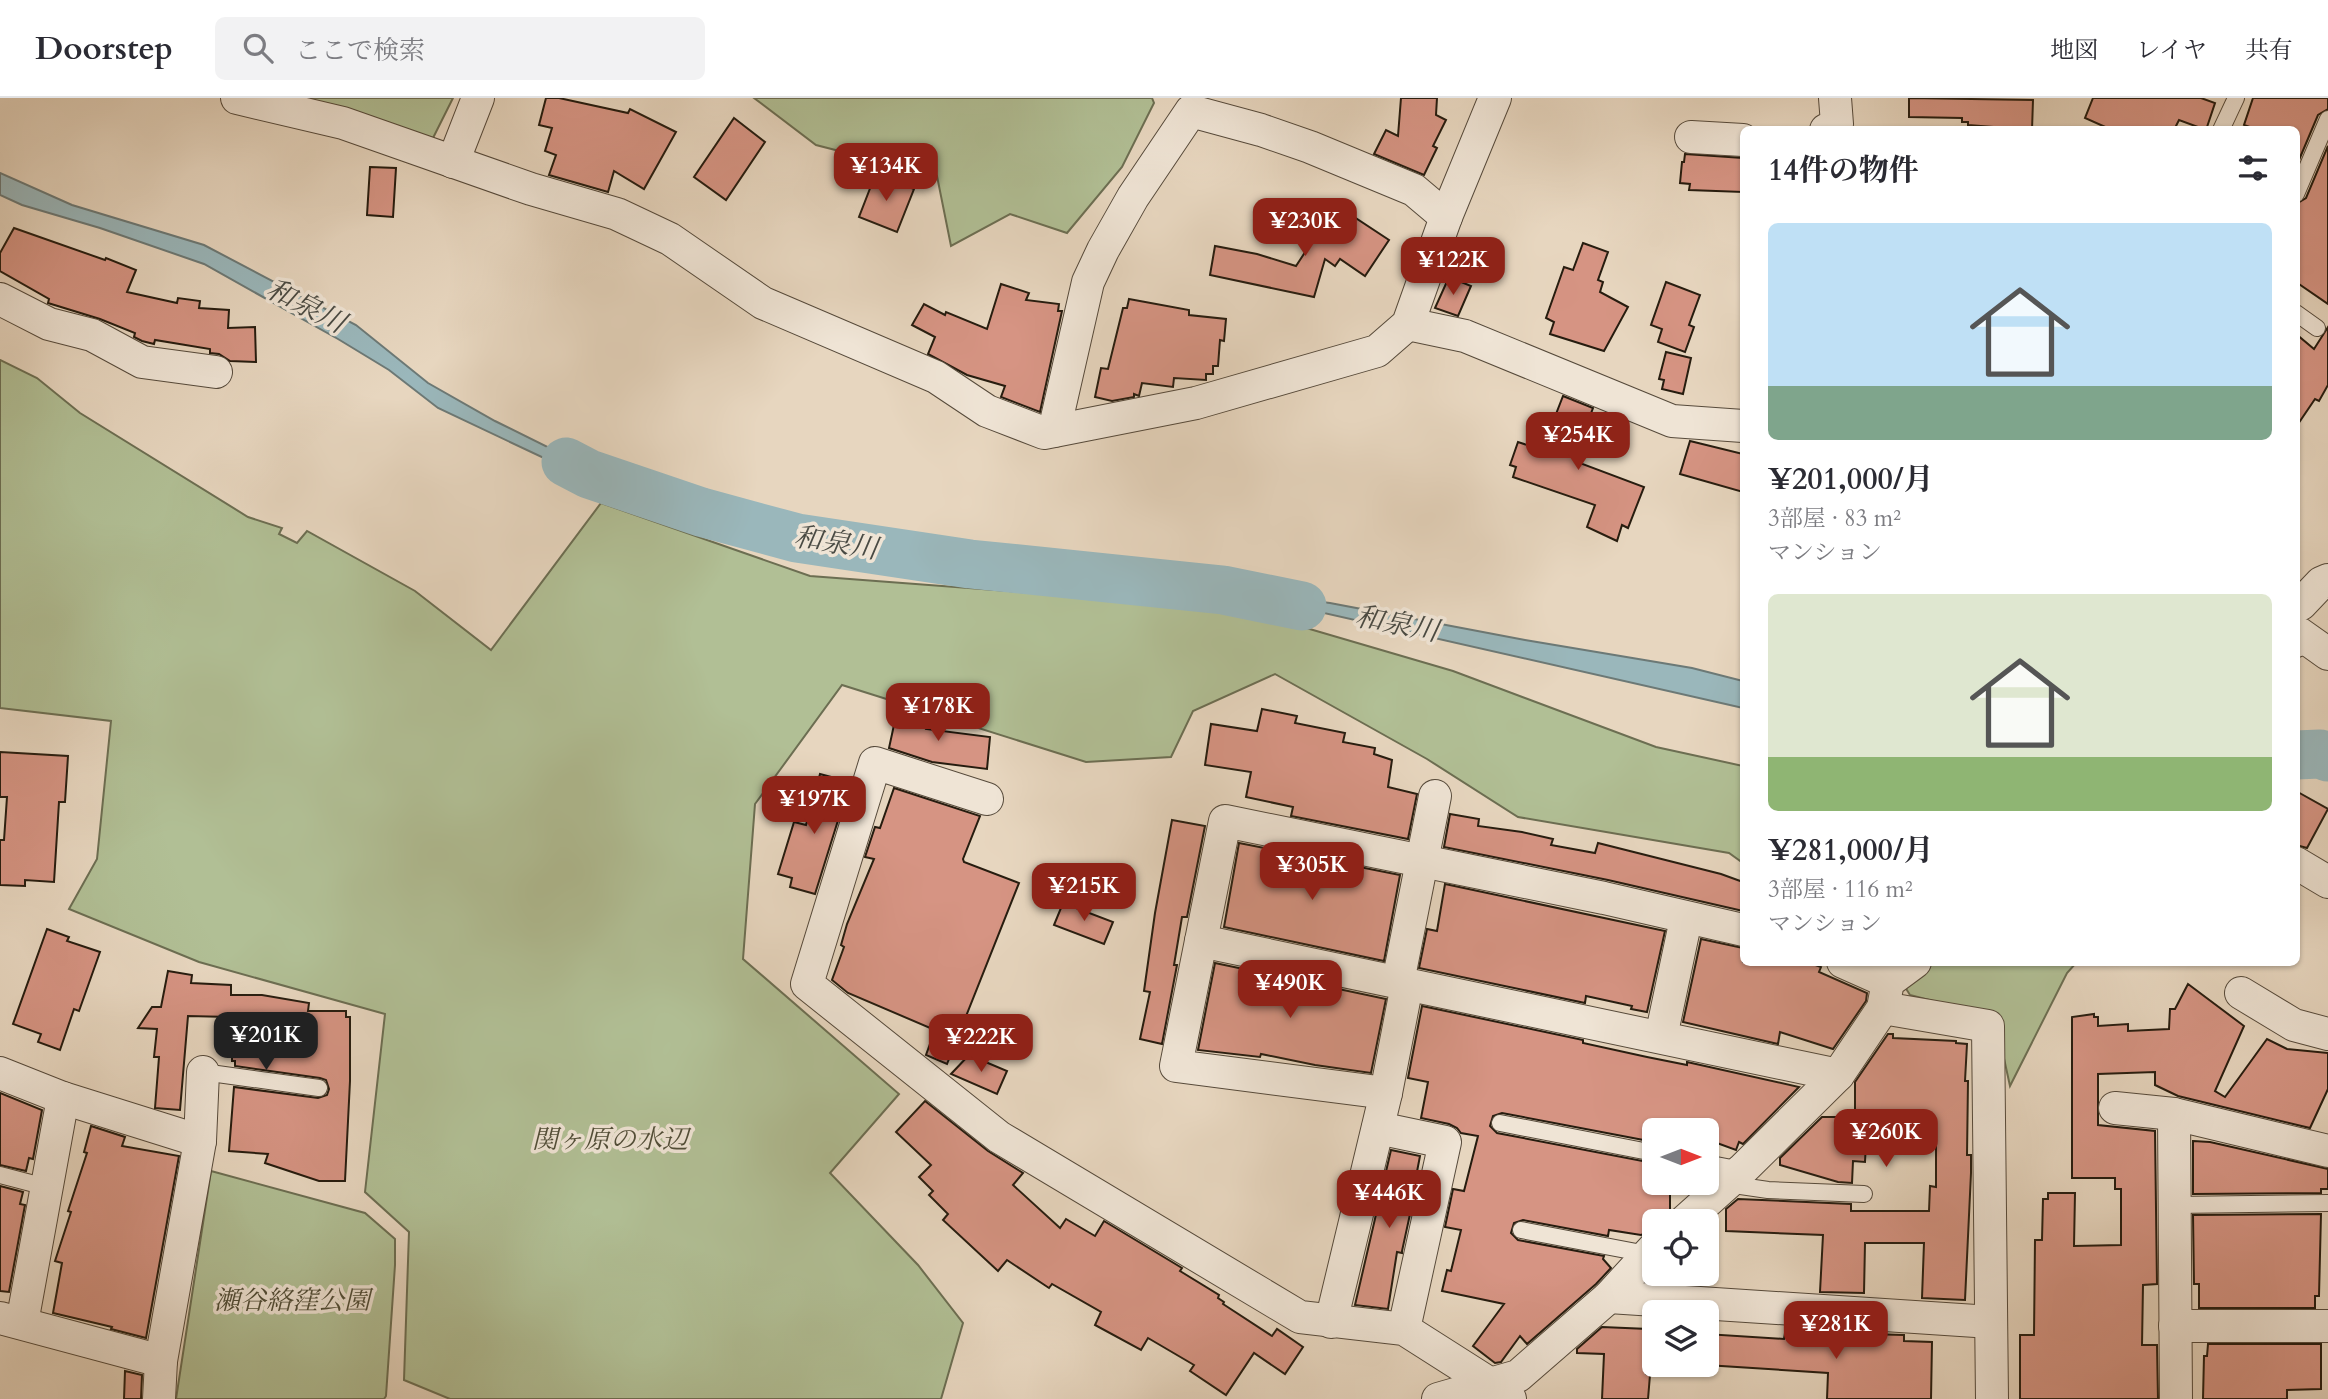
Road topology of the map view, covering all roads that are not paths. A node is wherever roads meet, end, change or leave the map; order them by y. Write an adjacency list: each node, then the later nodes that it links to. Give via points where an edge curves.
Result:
1 (237, 98): 9 (street, via 343,123)
2 (478, 98): 9 (street)
3 (1495, 98): 11 (street)
4 (2236, 98): 6 (lane)
5 (2328, 119): 10 (lane)
6 (2223, 126)
7 (1691, 137): 8 (street)
8 (1740, 140)
9 (453, 162): 18 (street, via 617,214 670,239 763,303 936,377 987,411 1044,433)
10 (2300, 185)
11 (1446, 217): 14 (street); 18 (street, via 1414,190 1310,147 1191,111 1133,197 1088,282)
12 (0, 299): 16 (street, via 49,324 92,335 142,362)
13 (2300, 316): 15 (lane)
14 (1408, 324): 17 (street, via 1465,336 1672,421); 18 (street, via 1377,351 1307,373 1196,403)
15 (2317, 328)
16 (216, 372)
17 (1740, 426)
18 (1054, 431)
19 (2328, 580): 20 (street, via 2321,583)
20 (2300, 617)
21 (2300, 622): 22 (street)
22 (2328, 654)
23 (1435, 796): 25 (street)
24 (987, 799): 63 (street, via 875,763 807,984 999,1137 1300,1317)
25 (1422, 860): 28 (street); 30 (street, via 1225,821); 33 (street)
26 (2300, 865): 27 (street)
27 (2328, 882)
28 (1686, 919): 29 (street); 37 (street)
29 (1740, 929)
30 (1200, 941): 33 (street); 42 (street, via 1176,1066)
31 (1848, 966): 35 (street)
32 (1911, 966): 35 (street)
33 (1402, 983): 37 (street); 42 (street)
34 (2241, 993): 36 (street, via 2294,1025)
35 (1886, 995): 40 (street); 64 (street, via 1989,1026)
36 (2328, 1034)
37 (1661, 1037): 40 (street)
38 (203, 1072): 41 (lane); 48 (street)
39 (0, 1073): 43 (street)
40 (1838, 1075): 51 (street)
41 (319, 1088)
42 (1386, 1093): 47 (street)
43 (63, 1098): 48 (street); 53 (street)
44 (2115, 1108): 45 (street)
45 (2174, 1114): 50 (street); 56 (street)
46 (1500, 1123): 49 (lane)
47 (1378, 1128): 63 (street); 67 (street, via 1445,1142)
48 (200, 1141): 68 (street)
49 (1642, 1151)
50 (2328, 1151)
51 (1725, 1172): 54 (lane, via 1768,1191); 57 (street)
52 (0, 1175): 53 (lane)
53 (46, 1187): 62 (street)
54 (1864, 1194)
55 (2328, 1203): 56 (lane)
56 (2175, 1205): 65 (street)
57 (1695, 1209)
58 (1521, 1230): 59 (lane)
59 (1642, 1250)
60 (1642, 1260): 61 (street)
61 (1609, 1297): 64 (street); 69 (street)
62 (11, 1321): 68 (street)
63 (1331, 1322): 67 (street)
64 (1991, 1322): 72 (street)
65 (2175, 1326): 66 (street); 73 (street)
66 (2328, 1326)
67 (1404, 1329): 69 (street)
68 (161, 1361): 70 (street)
69 (1501, 1392): 71 (street)
70 (159, 1399)
71 (1438, 1399)
72 (1992, 1399)
73 (2176, 1399)

